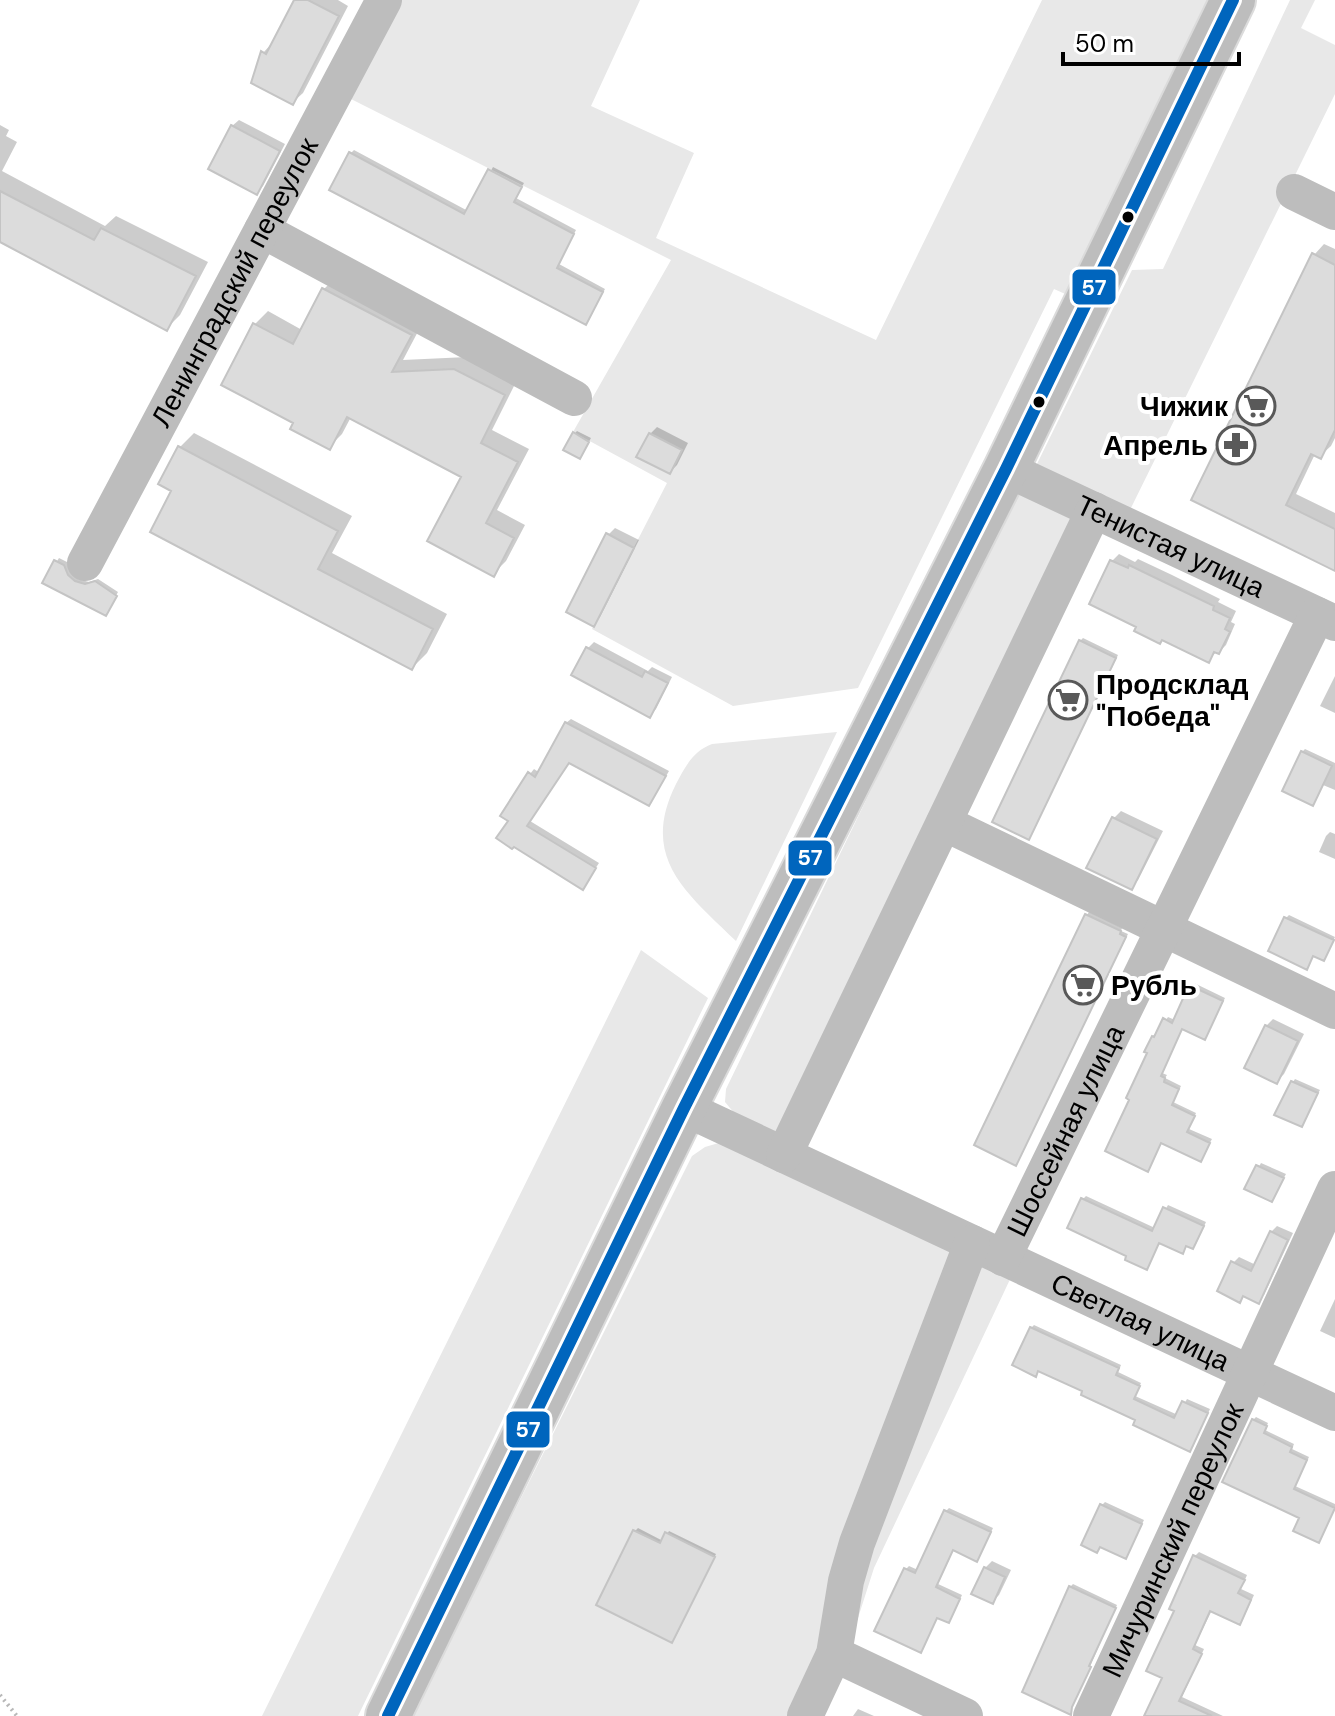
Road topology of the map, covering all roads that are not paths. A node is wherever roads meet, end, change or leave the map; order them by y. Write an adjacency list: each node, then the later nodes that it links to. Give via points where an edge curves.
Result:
1 (384, 0): 5 (street, Ленинградский переулок)
2 (1233, 0): 7 (main road)
3 (1294, 192): 4 (street)
4 (1335, 212)
5 (262, 230): 6 (street); 9 (street, Ленинградский переулок)
6 (574, 398)
7 (1006, 469): 8 (street, Тенистая улица); 14 (main road)
8 (1094, 510): 10 (street, Тенистая улица); 11 (street)
9 (85, 563)
10 (1326, 619): 12 (street, Шоссейная улица)
11 (944, 823): 12 (street); 15 (street)
12 (1163, 929): 13 (street); 17 (street, Шоссейная улица)
13 (1335, 1011)
14 (684, 1108): 15 (street, Светлая улица); 23 (main road)
15 (784, 1155): 17 (street, Светлая улица)
16 (1335, 1189): 18 (street, Мичуринский переулок)
17 (988, 1250): 18 (street, Светлая улица); 20 (street, Шоссейная улица, via 862,1529)
18 (1249, 1373): 19 (street, Светлая улица); 26 (street, Мичуринский переулок)
19 (1335, 1413)
20 (840, 1615): 21 (street, Шоссейная улица); 22 (street, via 861,1656)
21 (834, 1654): 22 (street); 24 (street, Шоссейная улица)
22 (891, 1681): 25 (street)
23 (388, 1716)
24 (805, 1716)
25 (965, 1716)
26 (1091, 1716)

